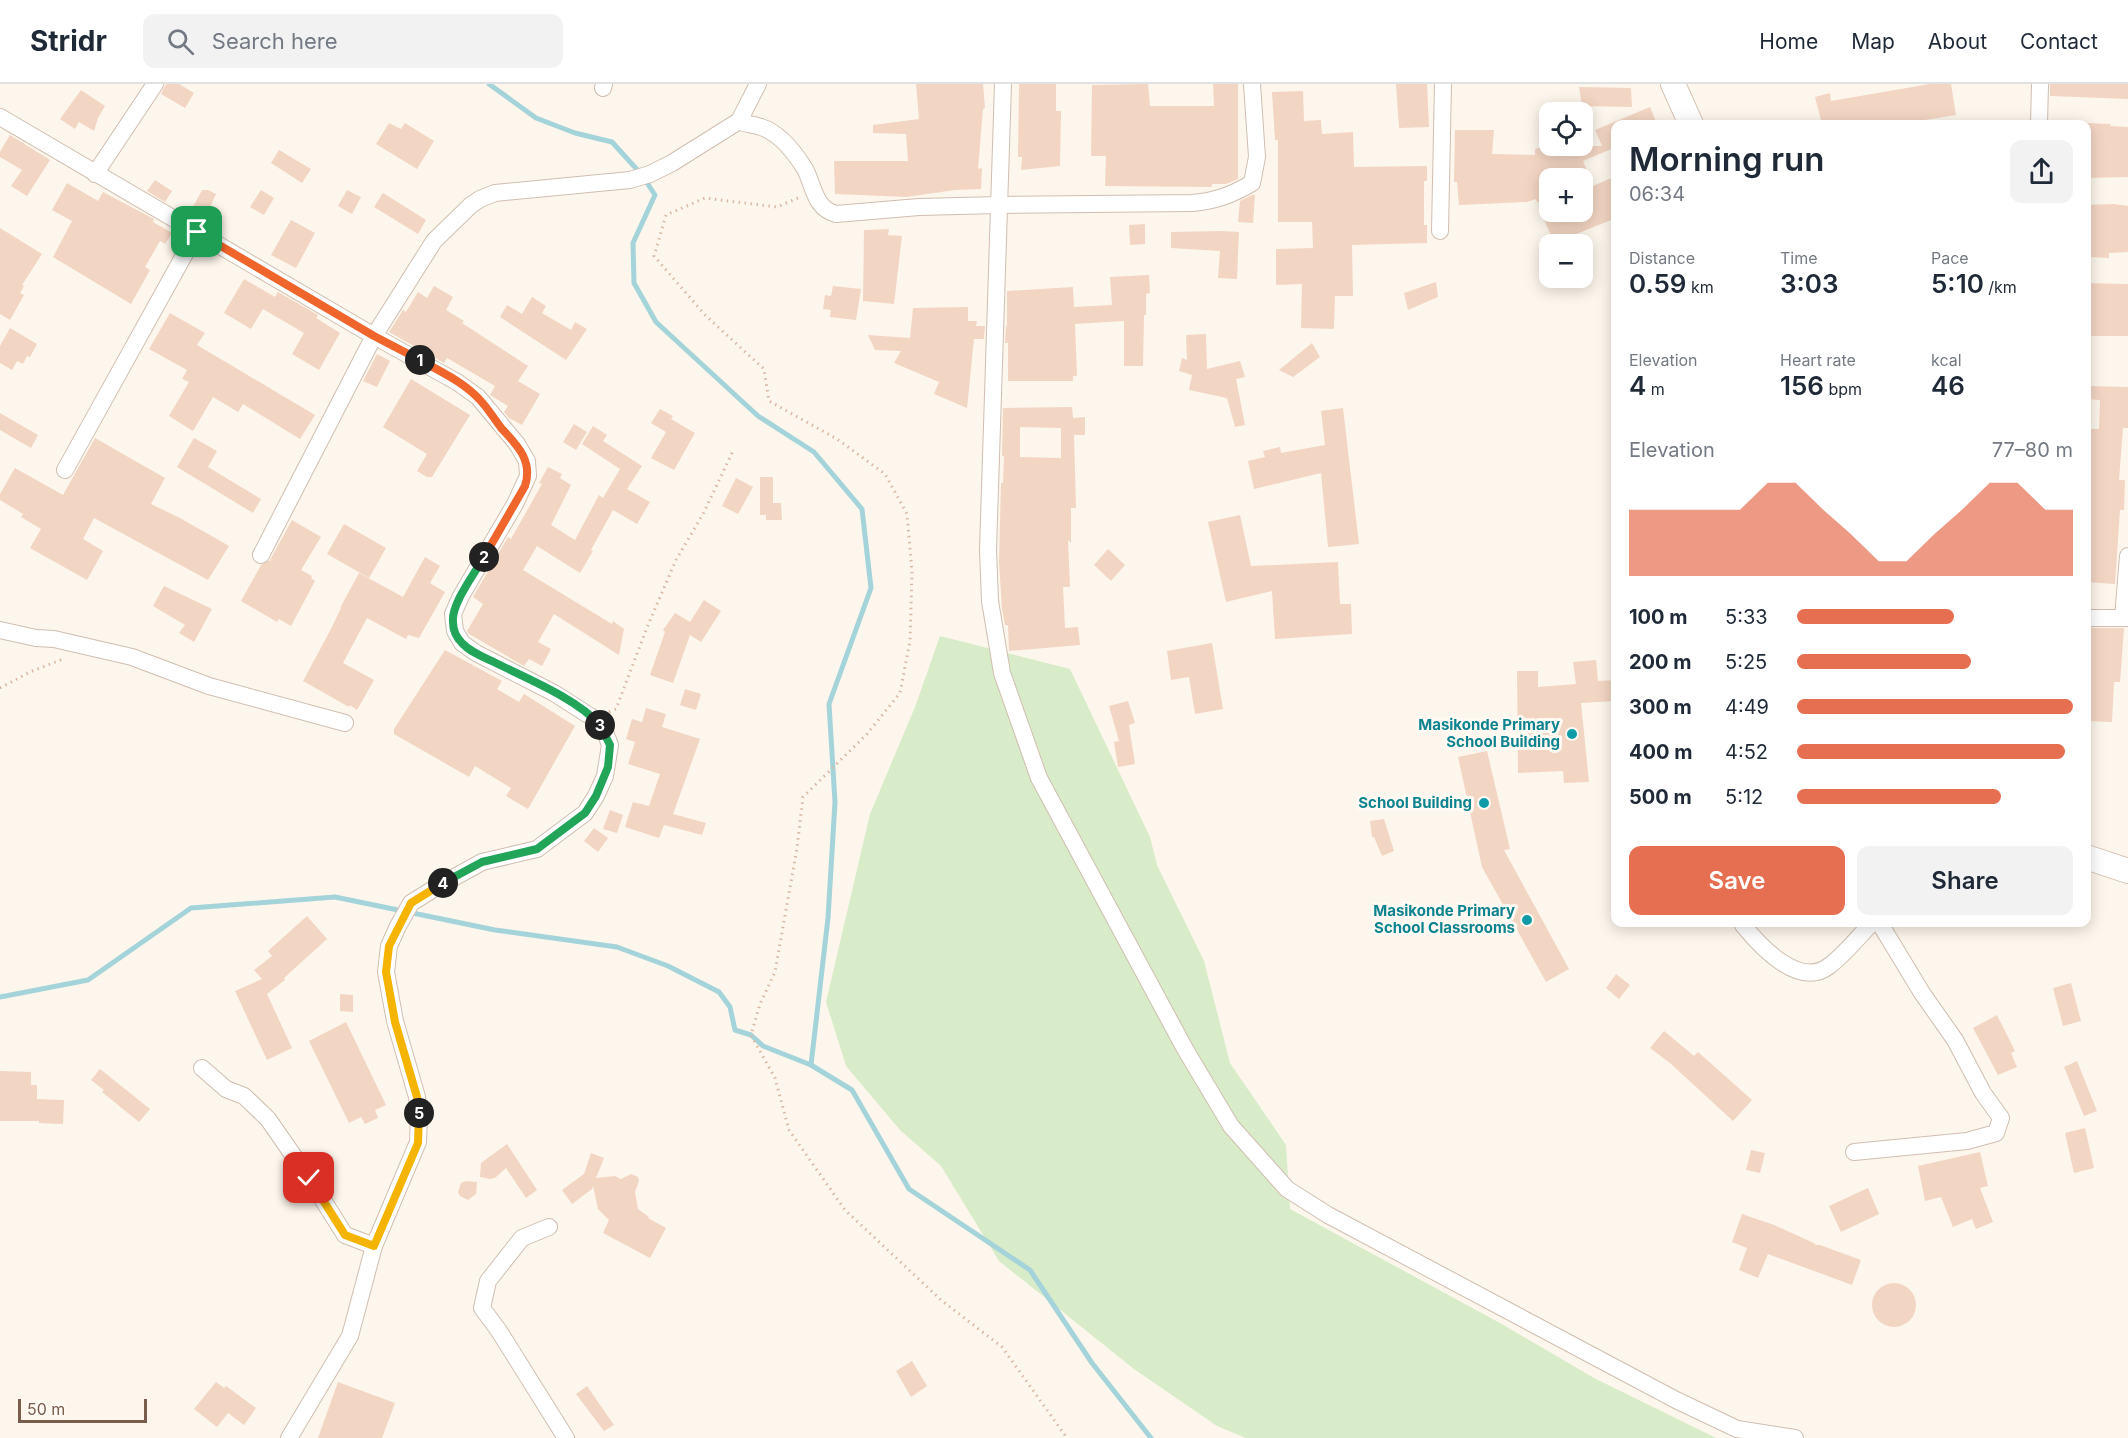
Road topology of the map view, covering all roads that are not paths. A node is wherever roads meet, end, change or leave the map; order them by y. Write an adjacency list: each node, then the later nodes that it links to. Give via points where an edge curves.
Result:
1 (156, 84): 12 (street)
2 (758, 84): 11 (street)
3 (1004, 84): 13 (street)
4 (1252, 84): 13 (street, via 1257,157 1252,183 1227,196 1192,203)
5 (1443, 84): 14 (street)
6 (1673, 84): 9 (main road)
7 (2040, 84): 10 (street)
8 (0, 117): 12 (street)
9 (1688, 120)
10 (2039, 120)
11 (739, 121): 13 (street, via 764,128 784,142 806,172 824,208 836,214); 16 (street, via 650,174 630,180 495,194 480,199 434,241)
12 (95, 174): 15 (street)
13 (998, 205): 35 (street, via 988,550 990,601 1002,673 1039,778 1185,1049 1231,1126 1287,1189 1328,1215 1737,1429)
14 (1440, 231)
15 (197, 232): 16 (street); 17 (street)
16 (374, 336): 18 (street); 32 (street, via 478,397 527,461 525,486 453,614 457,636 476,653 593,718 610,745 605,776 585,813 537,849 482,862 411,903 389,946 386,972 395,1022 417,1097 418,1143)
17 (65, 470)
18 (261, 555)
19 (2128, 556): 21 (street)
20 (2091, 618): 21 (street)
21 (2125, 618)
22 (0, 630): 23 (street, via 132,657 209,686)
23 (345, 723)
24 (2091, 858): 25 (main road)
25 (2128, 871)
26 (1745, 927): 27 (street, via 1785,965 1810,972 1827,968)
27 (1868, 927)
28 (1882, 927): 30 (street, via 2001,1118 1996,1133 1981,1138)
29 (202, 1068): 32 (street, via 226,1089 244,1096 268,1119 345,1235)
30 (1854, 1152)
31 (549, 1227): 34 (street, via 522,1238 488,1281 482,1308)
32 (374, 1246): 33 (street, via 350,1336)
33 (289, 1438)
34 (566, 1438)
35 (1795, 1438)

